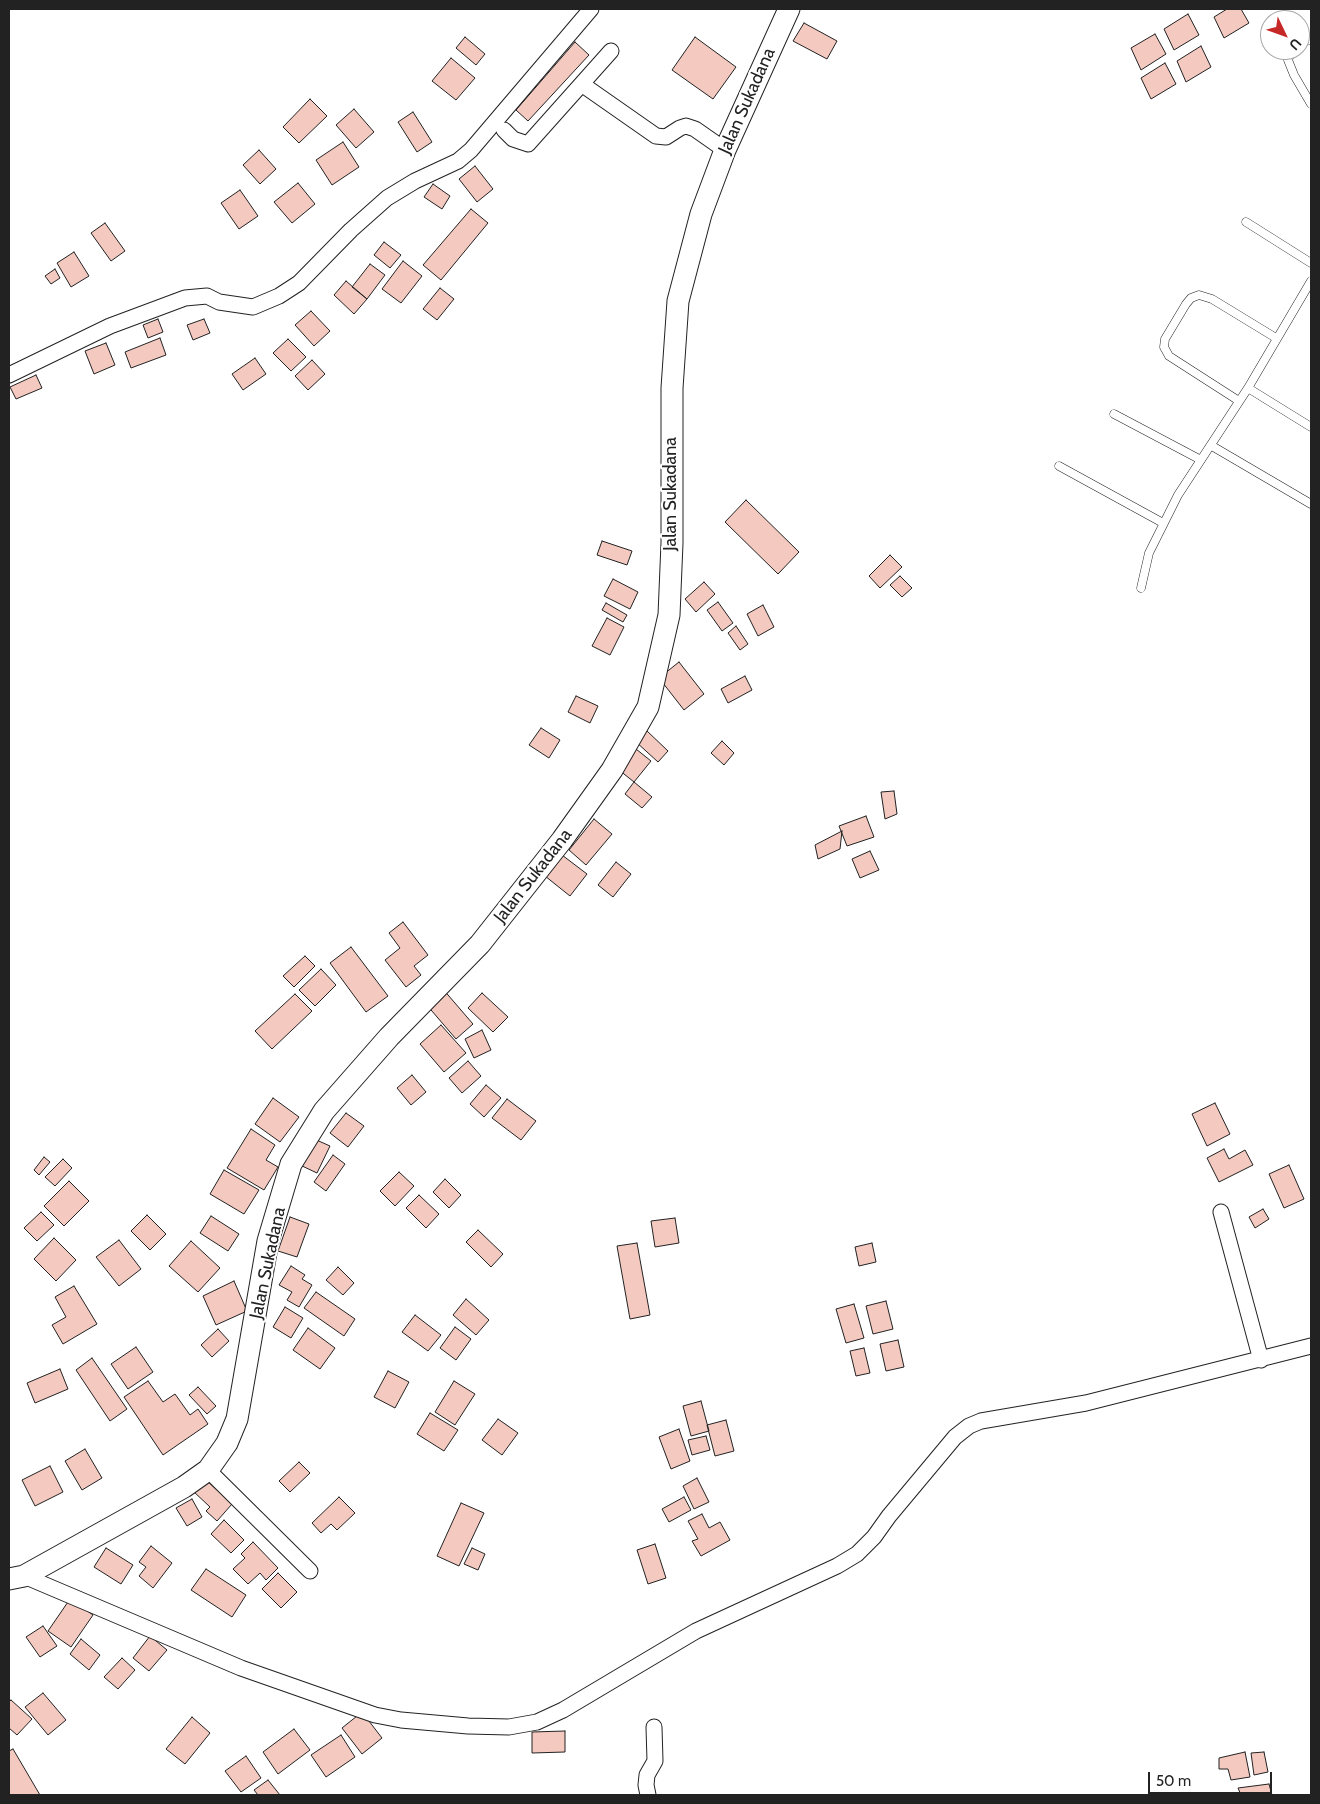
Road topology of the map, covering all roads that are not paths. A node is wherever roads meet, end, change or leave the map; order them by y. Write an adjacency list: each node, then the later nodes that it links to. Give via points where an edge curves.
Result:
1 (591, 9): 13 (street, via 471,150 458,161 415,180 387,198 292,287 253,307 219,302 206,296 185,298 110,326)
2 (789, 9): 8 (main road, Jalan Sukadana)
3 (611, 51): 5 (street)
4 (1288, 60): 6 (lane)
5 (584, 85): 7 (street, via 528,144 513,139); 8 (street, via 656,136 666,137 686,126)
6 (1311, 104)
7 (504, 130)
8 (725, 150): 27 (main road, Jalan Sukadana, via 701,214 678,301 672,388 669,614 648,707 612,770 562,840 480,944 389,1037 324,1111 291,1164 268,1241 237,1419 227,1443)
9 (1246, 222): 10 (lane)
10 (1311, 263)
11 (1311, 280): 12 (lane)
12 (1276, 338): 14 (lane); 15 (lane, via 1212,299 1199,295 1186,304 1166,339 1164,347 1169,356)
13 (9, 375)
14 (1248, 388): 15 (lane); 17 (lane)
15 (1240, 400): 18 (lane)
16 (1114, 414): 19 (lane)
17 (1310, 425)
18 (1212, 446): 19 (lane); 21 (lane)
19 (1200, 460): 22 (lane)
20 (1059, 466): 22 (lane)
21 (1311, 504)
22 (1163, 524): 23 (lane, via 1149,553)
23 (1141, 588)
24 (1221, 1212): 26 (street)
25 (1311, 1346): 26 (street)
26 (1261, 1360): 29 (street, via 1086,1403 981,1421 969,1426 956,1437 874,1538 857,1554 838,1566 696,1632 563,1710 528,1724 468,1726 376,1715 241,1668)
27 (208, 1470): 28 (street); 29 (main road, Jalan Sukadana, via 184,1487)
28 (310, 1571)
29 (16, 1578)
30 (654, 1727): 31 (street, via 655,1761 648,1775)
31 (648, 1795)

